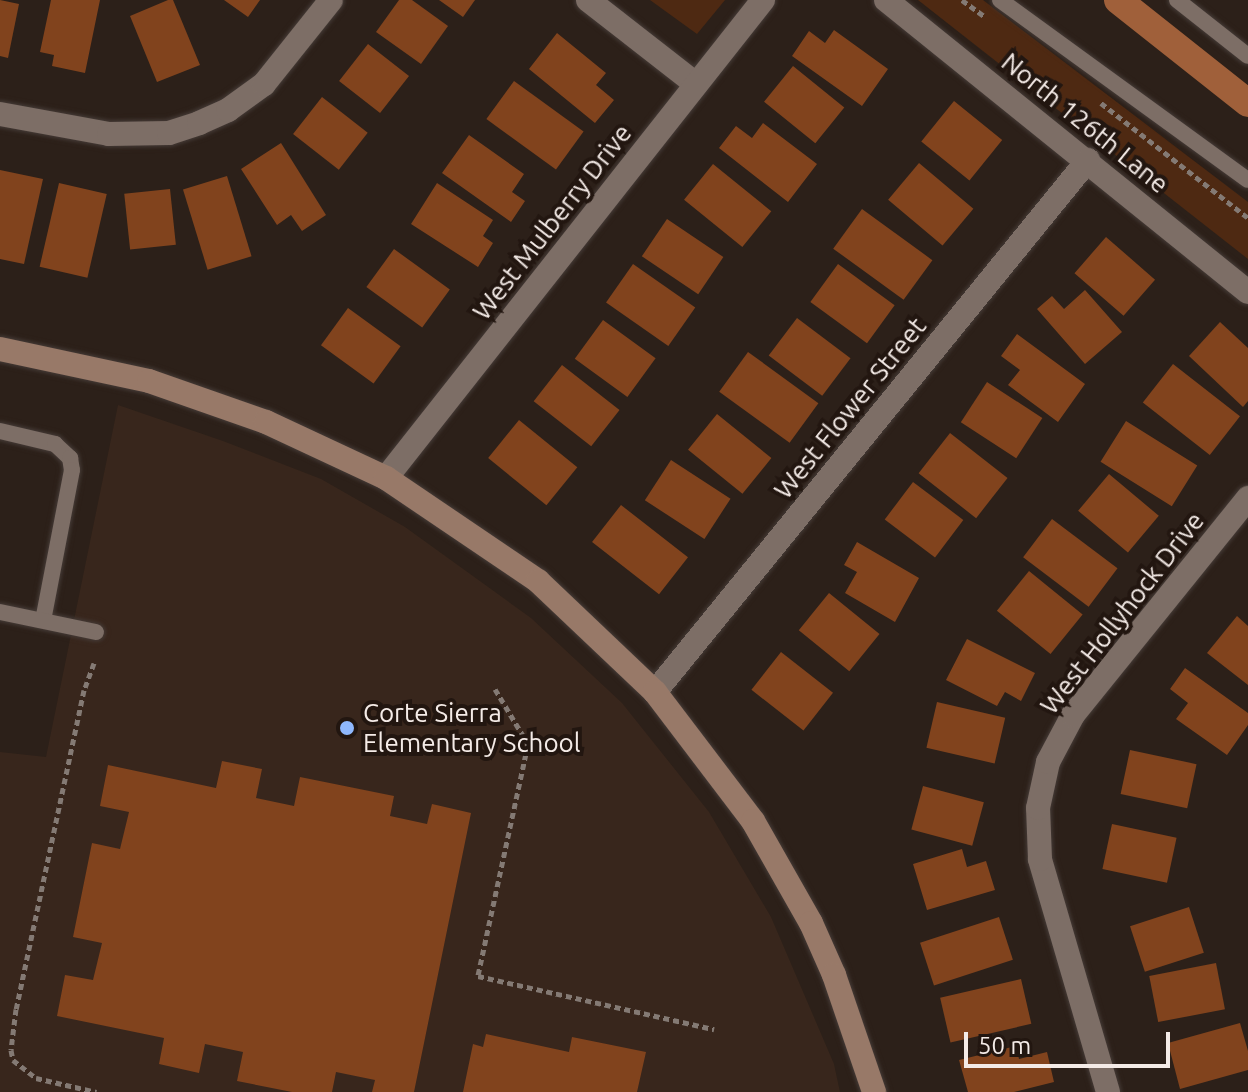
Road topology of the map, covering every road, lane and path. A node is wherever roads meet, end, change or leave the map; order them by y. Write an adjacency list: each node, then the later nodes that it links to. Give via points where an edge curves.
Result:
1 (331, 0): 12 (street, via 264,84 228,110 169,133 109,134)
2 (588, 0): 10 (street)
3 (763, 0): 10 (street, West Mulberry Drive)
4 (886, 0): 13 (street, North 126th Lane)
5 (962, 0): 8 (path)
6 (1000, 0): 14 (lane)
7 (1177, 0): 9 (lane)
8 (989, 19)
9 (1248, 56)
10 (696, 84): 19 (street, West Mulberry Drive)
11 (1091, 96): 15 (path)
12 (0, 114)
13 (1088, 160): 16 (street, North 126th Lane); 26 (street, West Flower Street)
14 (1248, 180)
15 (1248, 218)
16 (1248, 292)
17 (0, 349): 19 (street, via 180,390 293,433)
18 (0, 431): 22 (lane, via 55,444 70,458)
19 (386, 478): 26 (street, via 538,581)
20 (1248, 498): 30 (street, West Hollyhock Drive, via 1073,715 1048,762 1038,808 1040,859)
21 (0, 612): 22 (lane)
22 (43, 620): 23 (lane)
23 (96, 632)
24 (94, 663): 28 (path, via 19,993 11,1050 13,1060 36,1078)
25 (495, 689): 27 (path, via 528,744 478,976)
26 (655, 692): 29 (street, via 753,821 811,923 841,991)
27 (714, 1029)
28 (96, 1092)
29 (874, 1092)
30 (1108, 1092)

